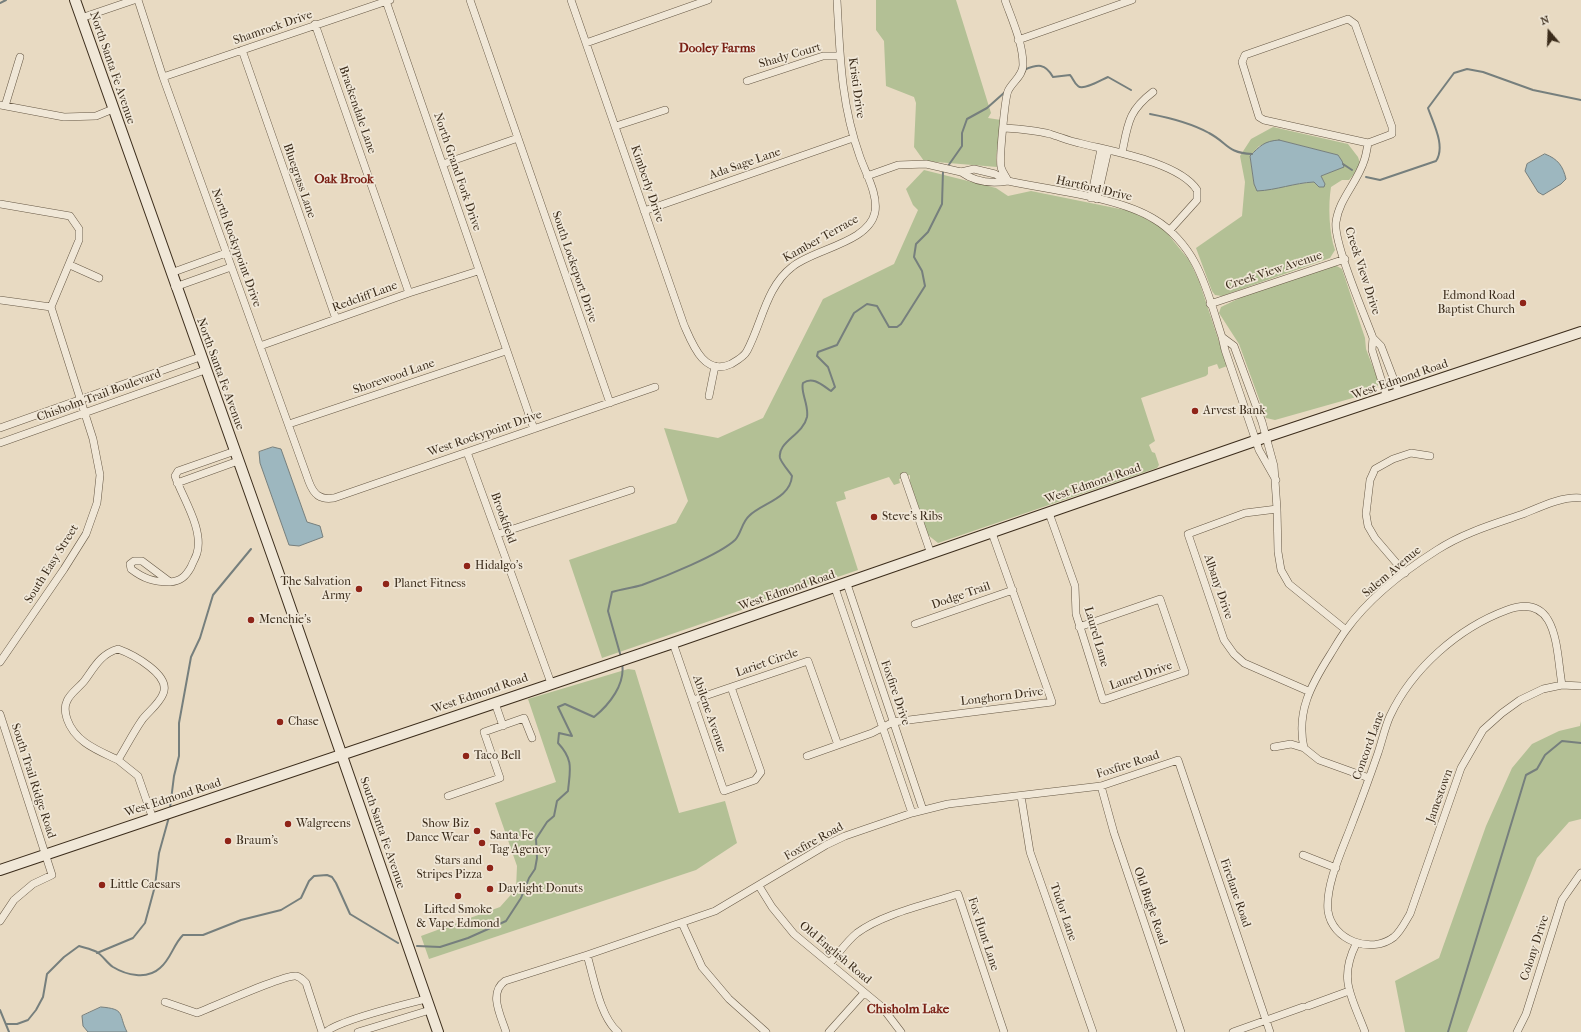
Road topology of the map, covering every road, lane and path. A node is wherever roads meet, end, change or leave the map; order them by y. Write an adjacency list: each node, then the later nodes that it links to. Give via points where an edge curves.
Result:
1 (75, 0): 11 (main road, North Santa Fe Avenue)
2 (134, 0): 11 (street)
3 (138, 0): 18 (street, North Rockypoint Drive)
4 (470, 0): 26 (street, South Lockeport Drive)
5 (571, 0): 14 (street, Kimberly Drive)
6 (708, 0): 14 (street)
7 (837, 0): 16 (street, Kristi Drive)
8 (1004, 0): 13 (street)
9 (1132, 0): 13 (street)
10 (388, 1): 12 (street, Shamrock Drive); 31 (street, North Grand Fork Drive)
11 (81, 18): 22 (main road, North Santa Fe Avenue)
12 (315, 24): 15 (street, Shamrock Drive); 46 (street, Brackendale Lane)
13 (1018, 40): 25 (street, via 1023,66 1005,100)
14 (586, 43): 24 (street, Kimberly Drive)
15 (242, 50): 18 (street, Shamrock Drive); 50 (street, Bluegrass Lane)
16 (840, 56): 19 (street, Shady Court, via 823,56); 27 (street, Kristi Drive, via 842,88)
17 (20, 57): 21 (street)
18 (163, 77): 38 (street, North Rockypoint Drive)
19 (747, 81)
20 (1153, 92): 30 (street, via 1132,114)
21 (3, 105): 22 (street, via 64,117 96,116)
22 (113, 109): 43 (main road, North Santa Fe Avenue)
23 (665, 110): 24 (street)
24 (616, 126): 36 (street, Kimberly Drive)
25 (1004, 128): 29 (street, via 1028,129); 33 (street, via 1000,154 1001,167)
26 (518, 138): 31 (street); 64 (street, South Lockeport Drive)
27 (853, 138): 32 (street, Kristi Drive); 36 (street, Ada Sage Lane)
28 (1368, 144): 28 (street, via 1392,134 1392,127 1355,24 1348,19 1245,55 1242,62 1259,116 1264,120); 39 (street, Creek View Drive, via 1364,162 1345,195 1336,222 1337,235)
29 (1104, 150): 30 (street); 34 (street)
30 (1122, 153): 37 (street, via 1169,169 1186,179 1197,190 1197,200)
31 (443, 164): 42 (street, North Grand Fork Drive)
32 (867, 176): 33 (street, Hartford Drive, via 898,166 926,164 961,172 974,169 995,174); 57 (street, Kamber Terrace, via 876,204 875,214 866,229 808,257 783,274 770,295 747,353 728,365)
33 (1008, 181): 34 (street, Hartford Drive)
34 (1094, 198): 37 (street, Hartford Drive, via 1142,212)
35 (0, 204): 40 (street, via 70,216 79,230 79,240)
36 (644, 211): 57 (street, Kimberly Drive, via 694,350 701,358)
37 (1170, 230): 48 (street, Hartford Drive, via 1196,264)
38 (226, 253): 41 (street, North Rockypoint Drive); 43 (street)
39 (1345, 259): 48 (street, Creek View Avenue); 53 (street, Creek View Drive)
40 (70, 265): 44 (street); 49 (street)
41 (231, 267): 45 (street); 54 (street, North Rockypoint Drive)
42 (478, 271): 46 (street, Redcliff Lane); 55 (street, North Grand Fork Drive)
43 (170, 273): 45 (main road, North Santa Fe Avenue)
44 (99, 278)
45 (176, 287): 56 (main road, North Santa Fe Avenue)
46 (409, 293): 50 (street, Redcliff Lane)
47 (0, 300): 49 (street)
48 (1210, 304): 52 (street, Hartford Drive)
49 (51, 307): 63 (street, South Easy Street)
50 (336, 319): 54 (street, Redcliff Lane)
51 (1581, 332): 60 (main road, West Edmond Road)
52 (1222, 337): 69 (street, Hartford Drive, via 1234,346); 70 (street, Hartford Drive)
53 (1373, 338): 60 (street, Creek View Drive, via 1381,346); 62 (street, Creek View Drive, via 1372,350)
54 (260, 346): 66 (street, North Rockypoint Drive)
55 (506, 350): 66 (street, Shorewood Lane); 68 (street, North Grand Fork Drive)
56 (200, 357): 58 (main road, North Santa Fe Avenue); 63 (street, Chisholm Trail Boulevard)
57 (715, 366): 61 (street)
58 (205, 370): 65 (street, Chisholm Trail Boulevard); 73 (main road, North Santa Fe Avenue)
59 (655, 387): 64 (street, West Rockypoint Drive)
60 (1399, 393): 62 (main road, West Edmond Road)
61 (709, 396)
62 (1387, 398): 69 (main road, West Edmond Road)
63 (81, 399): 65 (street, South Easy Street); 67 (street, Chisholm Trail Boulevard)
64 (610, 403): 68 (street, West Rockypoint Drive)
65 (85, 413): 71 (street, Chisholm Trail Boulevard); 95 (street, South Easy Street, via 94,439 100,475 98,503 86,534 75,552)
66 (289, 424): 79 (street, North Rockypoint Drive, via 313,492)
67 (0, 428)
68 (534, 429): 72 (street, West Rockypoint Drive)
69 (1266, 437): 70 (main road, West Edmond Road); 76 (street, Hartford Drive)
70 (1256, 441): 76 (street, Hartford Drive, via 1268,469); 82 (main road, West Edmond Road)
71 (0, 443)
72 (466, 452): 79 (street, West Rockypoint Drive, via 334,498); 84 (street, Brookfield)
73 (236, 456): 77 (street); 77 (street, via 178,471 174,476); 112 (main road, North Santa Fe Avenue)
74 (1430, 456): 86 (street, via 1411,453 1393,459 1375,469 1370,480 1366,514 1368,526 1375,538)
75 (904, 476): 85 (street)
76 (1276, 480): 81 (street, Hartford Drive)
77 (177, 483): 87 (street, via 184,496 198,544 197,553 184,577 176,582)
78 (631, 490): 84 (street)
79 (321, 498)
80 (1581, 498): 86 (street, Salem Avenue, via 1564,499 1484,527 1437,550)
81 (1277, 509): 93 (street, Hartford Drive, via 1278,552 1284,577 1294,589); 100 (street, Albany Drive, via 1246,513 1188,534 1224,640 1234,654 1244,663)
82 (1049, 513): 83 (main road, West Edmond Road); 92 (street, Laurel Lane, via 1075,586)
83 (992, 533): 85 (main road, West Edmond Road); 90 (street, Longhorn Drive)
84 (498, 534): 96 (street, Brookfield)
85 (931, 554): 88 (main road, West Edmond Road)
86 (1405, 572): 93 (street, Salem Avenue, via 1373,600)
87 (170, 582): 87 (street, via 142,561 130,564 131,569 148,580)
88 (847, 584): 89 (main road, West Edmond Road); 105 (street, Foxfire Drive)
89 (835, 588): 94 (main road, West Edmond Road); 107 (street, Foxfire Drive)
90 (1013, 590): 91 (street, Dodge Trail); 105 (street, Longhorn Drive, via 1052,702)
91 (915, 624)
92 (1079, 627): 102 (street, Laurel Lane); 102 (street, Laurel Drive, via 1160,599 1185,672)
93 (1346, 630): 100 (street, Salem Avenue)
94 (673, 643): 96 (main road, West Edmond Road); 101 (street, Abilene Avenue)
95 (0, 662)
96 (551, 683): 103 (main road, West Edmond Road)
97 (1562, 685): 98 (street, Jamestown); 116 (street, Concord Lane, via 1553,630 1548,617 1539,609 1520,606 1486,620 1458,636 1432,658 1410,684 1390,716); 131 (street, Jamestown, via 1543,688 1520,700 1483,730 1462,768 1406,920 1393,938 1370,945)
98 (1581, 686)
99 (731, 687): 101 (street, Lariet Circle); 101 (street, Abilene Avenue, via 761,772 755,780 724,791); 109 (street, Lariet Circle, via 808,661)
100 (1308, 691): 111 (street, Salem Avenue, via 1301,734)
101 (693, 700)
102 (1104, 700)
103 (495, 703): 106 (street); 112 (main road, West Edmond Road)
104 (0, 714): 123 (street, South Trail Ridge Road)
105 (894, 722): 107 (street, Longhorn Drive); 120 (street, Foxfire Drive)
106 (503, 726): 108 (street, via 524,718); 118 (street, via 484,732 500,778)
107 (883, 727): 109 (street, Longhorn Drive); 121 (street, Foxfire Drive)
108 (532, 738)
109 (838, 745): 113 (street, Longhorn Drive)
110 (1274, 747): 111 (street, via 1290,744)
111 (1304, 748): 116 (street, via 1319,760)
112 (342, 756): 122 (main road, West Edmond Road); 136 (main road, South Santa Fe Avenue)
113 (807, 756)
114 (118, 760): 114 (street, via 141,721 164,693 165,686 162,678 152,669 118,648 102,656 65,705 72,732 95,750); 122 (street, via 138,776)
115 (1178, 760): 117 (street, Foxfire Road); 142 (street, Firelane Road)
116 (1369, 778): 125 (street, Concord Lane)
117 (1101, 786): 119 (street, Foxfire Road); 154 (street, Old Bugle Road, via 1114,833)
118 (448, 796)
119 (1021, 796): 120 (street, Foxfire Road, via 948,804); 153 (street, Tudor Lane, via 1030,852)
120 (923, 810): 121 (street, Foxfire Road)
121 (912, 813): 128 (street, Foxfire Road, via 845,836)
122 (153, 819): 123 (main road, West Edmond Road)
123 (46, 855): 126 (main road, West Edmond Road); 129 (street, South Trail Ridge Road, via 52,875 33,884 14,900)
124 (1303, 855): 125 (street)
125 (1336, 868): 131 (street, Concord Lane, via 1328,912 1333,925 1341,935)
126 (0, 870)
127 (1581, 873): 158 (street, Colony Drive, via 1562,900 1526,1014)
128 (759, 886): 130 (street, Foxfire Road, via 715,911); 133 (street, Old English Road, via 794,934)
129 (1, 921)
130 (682, 923): 132 (street, Foxfire Road); 149 (street, via 702,967 729,999)
131 (1356, 944): 134 (street, via 1346,971)
132 (587, 955): 147 (street, Foxfire Road, via 505,981 498,986 496,995); 148 (street, via 605,1014)
133 (830, 963): 135 (street, Old English Road); 152 (street, Fox Hunt Lane, via 856,934 865,928 880,920 958,894)
134 (1349, 991): 142 (street); 157 (street)
135 (864, 992): 150 (street); 151 (street, Old English Road, via 882,1007)
136 (426, 999): 138 (street); 139 (main road, South Santa Fe Avenue)
137 (165, 1002): 144 (street, via 197,1013 295,976 306,983)
138 (398, 1006): 140 (street); 141 (street)
139 (430, 1010): 140 (street); 146 (main road, South Santa Fe Avenue)
140 (406, 1017): 143 (street)
141 (358, 1018): 143 (street); 145 (street)
142 (1266, 1020): 155 (street); 156 (street, Firelane Road)
143 (361, 1031)
144 (322, 1032)
145 (326, 1032)
146 (438, 1032)
147 (506, 1032)
148 (618, 1032)
149 (766, 1032)
150 (829, 1032)
151 (901, 1032)
152 (1004, 1032)
153 (1093, 1032)
154 (1181, 1032)
155 (1233, 1032)
156 (1270, 1032)
157 (1365, 1032)
158 (1517, 1032)

